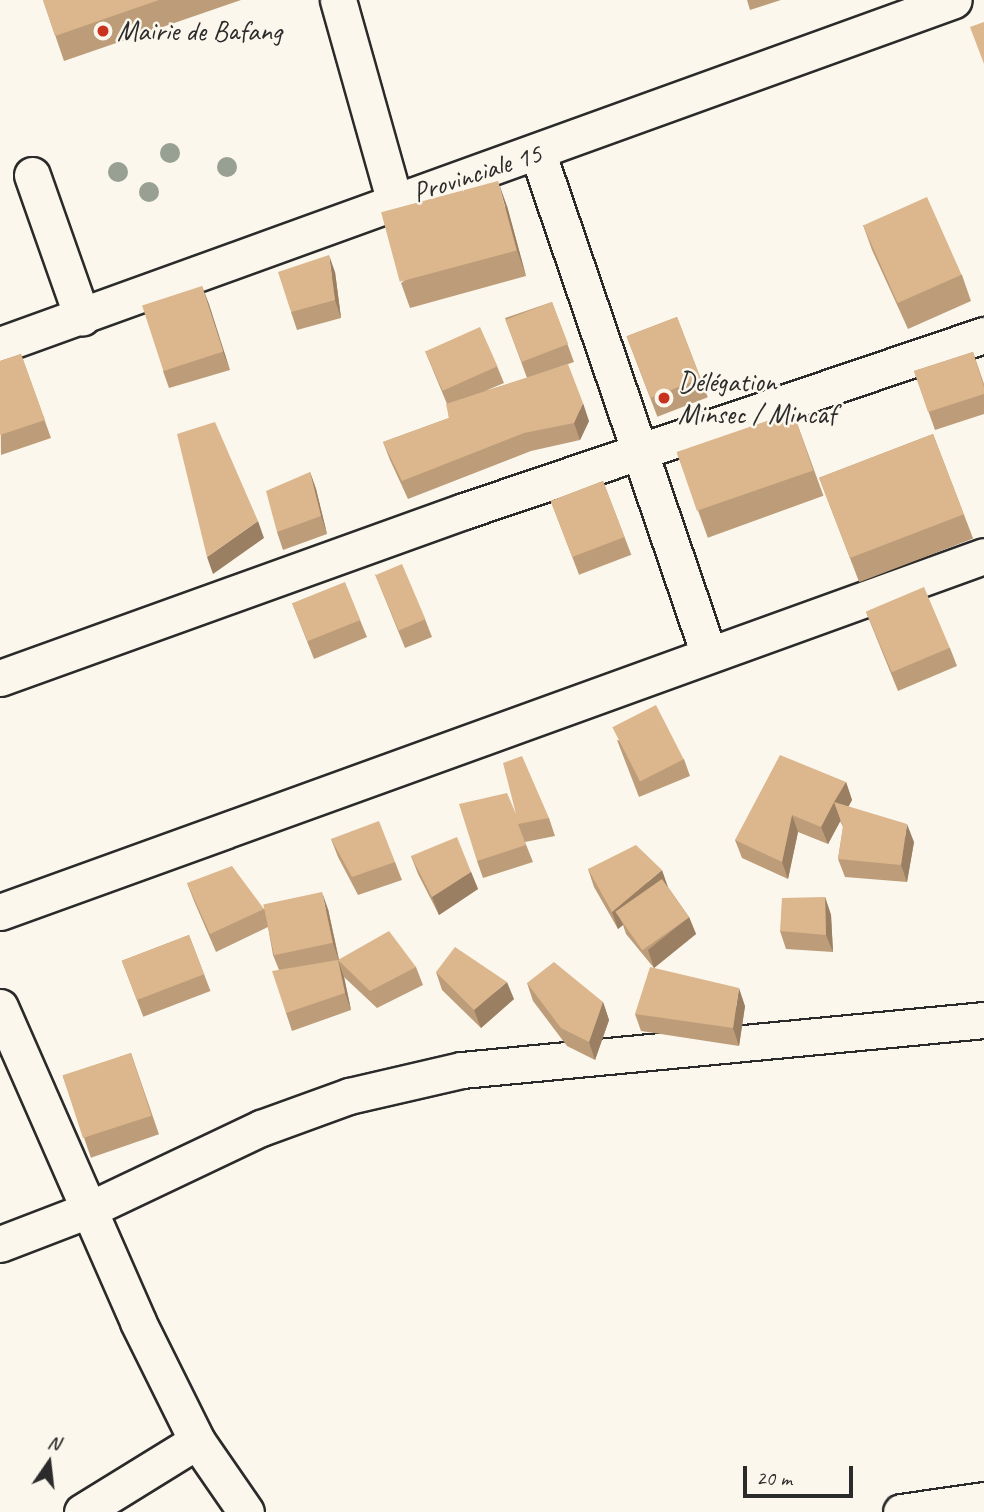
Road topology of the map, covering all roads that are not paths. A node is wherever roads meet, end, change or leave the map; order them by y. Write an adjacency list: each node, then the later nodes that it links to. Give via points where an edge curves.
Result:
1 (338, 0): 5 (street)
2 (954, 0): 3 (street, Provinciale 15)
3 (538, 154): 5 (street, Provinciale 15); 9 (street)
4 (32, 176): 6 (street)
5 (394, 199): 6 (street, Provinciale 15)
6 (82, 317): 8 (street, Provinciale 15)
7 (984, 335): 9 (street)
8 (0, 345)
9 (642, 451): 11 (street); 12 (street)
10 (984, 556): 11 (street)
11 (709, 655): 13 (street)
12 (0, 678)
13 (0, 912)
14 (0, 1007): 16 (street)
15 (984, 1020): 16 (street, via 462,1070 349,1096 261,1128)
16 (86, 1211): 17 (street); 18 (street)
17 (0, 1244)
18 (197, 1441): 20 (street); 21 (street)
19 (984, 1500): 22 (street)
20 (82, 1512)
21 (246, 1512)
22 (901, 1512)

